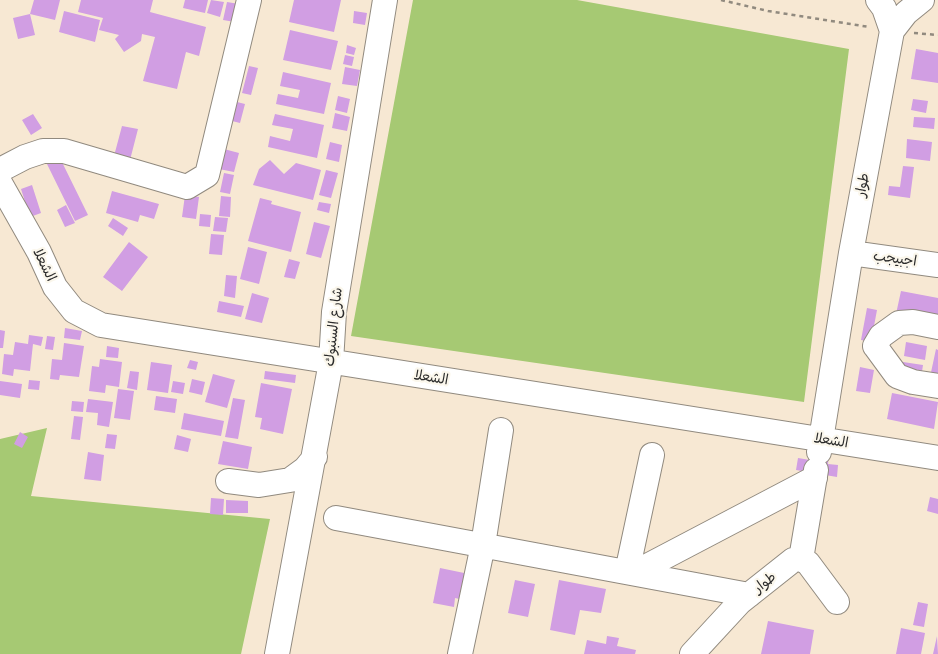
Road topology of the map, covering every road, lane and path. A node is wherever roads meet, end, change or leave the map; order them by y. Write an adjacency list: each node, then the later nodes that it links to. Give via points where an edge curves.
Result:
1 (248, 0): 8 (street, via 207,175 187,187 64,151 43,151)
2 (386, 0): 15 (street, شارع السنبوك, via 334,312)
3 (721, 0): 6 (path)
4 (878, 0): 6 (street)
5 (922, 0): 6 (street, طوار)
6 (892, 31): 7 (path); 10 (street, طوار)
7 (938, 35)
8 (0, 170)
9 (0, 183): 15 (street, الشعلا, via 55,287 74,311 101,325)
10 (851, 252): 11 (street, اجبيجب); 13 (street, طوار)
11 (938, 265)
12 (938, 327): 14 (street, via 899,323 881,336)
13 (837, 339): 14 (street); 21 (street, طوار)
14 (875, 346): 16 (street, via 897,376)
15 (331, 362): 19 (street, شارع السنبوك); 21 (street, الشعلا)
16 (938, 386)
17 (501, 430): 24 (street)
18 (652, 455): 26 (street)
19 (315, 457): 22 (street, via 290,480 259,485); 29 (street, شارع السنبوك)
20 (938, 458): 21 (street, الشعلا)
21 (818, 460): 25 (street, طوار); 26 (street)
22 (228, 480)
23 (336, 518): 24 (street)
24 (483, 545): 26 (street); 30 (street)
25 (802, 559): 27 (street, طوار, via 793,560); 28 (street)
26 (630, 572): 27 (street)
27 (749, 594): 31 (street, طوار)
28 (837, 602)
29 (277, 654)
30 (460, 654)
31 (692, 654)

